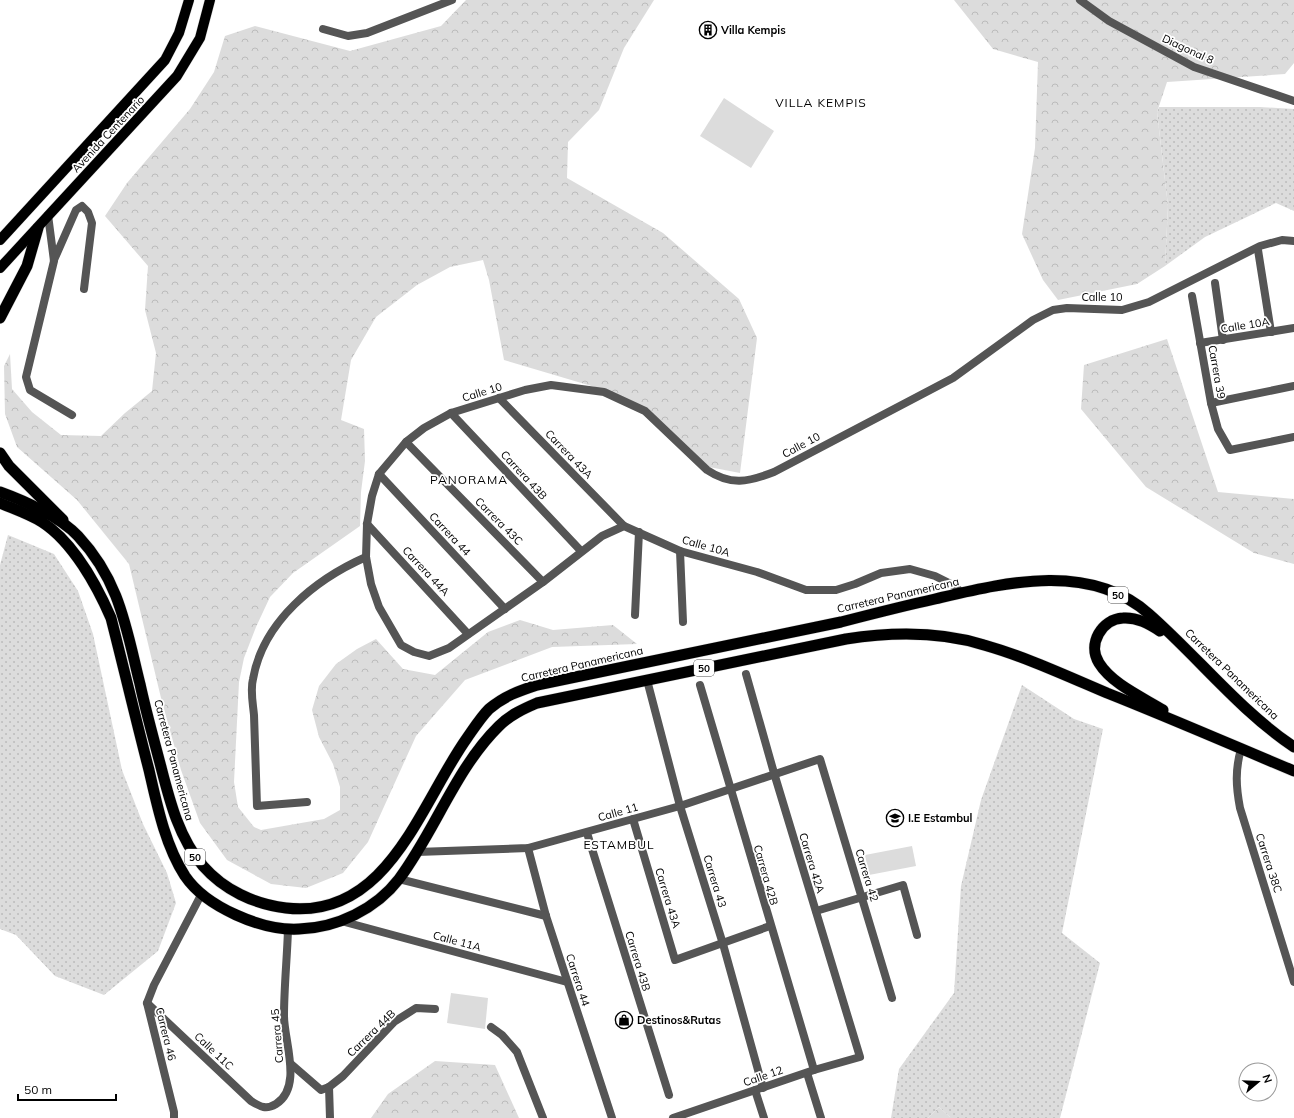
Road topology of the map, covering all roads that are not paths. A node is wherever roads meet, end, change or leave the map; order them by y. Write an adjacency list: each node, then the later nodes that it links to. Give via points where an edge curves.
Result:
1 (189, 0): 9 (main road, Avenida Centenario, via 179,33 165,60)
2 (210, 0): 7 (main road, Avenida Centenario, via 200,38 176,76)
3 (452, 0): 5 (street, via 367,33 348,36)
4 (1080, 0): 6 (street, Diagonal 8, via 1109,21 1194,67)
5 (323, 29)
6 (1294, 100)
7 (48, 215): 8 (main road, Avenida Centenario); 12 (street)
8 (38, 228): 13 (main road, Avenida Centenario); 17 (highway, via 27,266)
9 (0, 240)
10 (1294, 241): 23 (street, Calle 10, via 1282,240 1260,246 1149,302 1122,310 1053,310 1033,320 953,378 774,472 750,480 732,481 718,478 645,411 604,392 551,385)
11 (1258, 250): 19 (street)
12 (54, 261): 15 (street, via 76,210 82,206 88,212 92,223); 26 (street, via 26,377 30,390)
13 (0, 268)
14 (1215, 283): 20 (street)
15 (84, 289)
16 (1192, 296): 21 (street, Carrera 39)
17 (0, 318)
18 (1294, 328): 19 (street, Calle 10A)
19 (1271, 332): 20 (street, Calle 10A)
20 (1223, 340): 21 (street, Calle 10A)
21 (1200, 343): 24 (street, Carrera 39)
22 (1294, 386): 24 (street)
23 (499, 398): 25 (street, Calle 10); 34 (street, Carrera 43A)
24 (1211, 403): 27 (street, Carrera 39, via 1218,429 1230,450)
25 (451, 413): 28 (street, Calle 10, via 424,428); 37 (street, Carrera 43B)
26 (72, 415)
27 (1294, 437)
28 (406, 442): 30 (street, Calle 10); 40 (street, Carrera 43C)
29 (0, 452): 36 (highway, via 9,466 45,500)
30 (379, 474): 33 (street, Calle 10, via 372,496); 42 (street, Carrera 44)
31 (0, 492): 36 (highway, Carretera Panamericana / 50, via 21,500 60,522)
32 (0, 503): 64 (highway, 50, via 43,523 71,551 98,590 111,618 163,825 185,876)
33 (368, 524): 39 (street); 45 (street, Carrera 44A)
34 (624, 526): 35 (street, Calle 10A); 37 (street, via 602,536)
35 (639, 532): 38 (street, Calle 10A); 43 (street)
36 (77, 536): 41 (highway, Carretera Panamericana / 50, via 102,568 120,603 169,797 180,829 194,855 223,885 238,894 273,906 297,909 317,908 344,900 363,889 379,875 397,853 476,724 509,694 537,685 841,622)
37 (581, 551): 40 (street)
38 (680, 552): 41 (street, Calle 10A, via 757,572 806,590 836,590 881,573 910,570 935,576 954,585); 44 (street)
39 (366, 557): 45 (street, via 379,607 401,644 414,652 428,656 449,648); 57 (street, via 323,580 291,607 274,629 261,653 252,680 258,806)
40 (543, 582): 42 (street)
41 (962, 593): 46 (highway, Carretera Panamericana / 50, via 1036,580 1078,582 1112,591 1147,612)
42 (505, 609): 45 (street)
43 (635, 615)
44 (683, 622)
45 (468, 634)
46 (1186, 650): 50 (highway, via 1146,622 1123,618 1105,624 1096,640 1095,650 1098,662 1114,678); 51 (highway, Carretera Panamericana / 50, via 1264,724)
47 (746, 674): 55 (street, Carrera 42A)
48 (647, 680): 50 (highway, 50, via 846,639 885,634 934,635 982,644); 58 (street, Carrera 43); 62 (highway, 50, via 537,704 516,713 500,725 476,754)
49 (700, 685): 56 (street, Carrera 42B)
50 (1193, 728): 52 (highway, 50)
51 (1294, 747)
52 (1240, 749): 54 (highway, 50); 73 (street, Carrera 38C, via 1236,786 1240,808)
53 (820, 759): 55 (street, Calle 11); 65 (street, Carrera 42)
54 (1294, 772)
55 (774, 773): 56 (street, Calle 11); 66 (street, Carrera 42A)
56 (730, 790): 58 (street, Calle 11); 69 (street, Carrera 42B)
57 (307, 802)
58 (680, 806): 59 (street, Calle 11); 72 (street, Carrera 43)
59 (633, 819): 60 (street, Calle 11); 72 (street, Carrera 43A, via 675,960)
60 (587, 833): 61 (street, Calle 11); 84 (street, Carrera 43B)
61 (528, 848): 62 (street, Calle 11); 67 (street, Carrera 44)
62 (417, 852): 63 (highway, 50)
63 (399, 879): 67 (street); 68 (highway, 50, via 382,898 364,911)
64 (202, 895): 70 (highway, 50, via 264,925); 76 (street, Carrera 46)
65 (862, 898): 66 (street); 71 (street, via 903,885); 75 (street, Carrera 42)
66 (816, 911): 79 (street, Carrera 42A)
67 (546, 916): 74 (street, Carrera 44)
68 (341, 921): 70 (highway, 50, via 312,929); 74 (street, Calle 11A)
69 (770, 926): 72 (street); 81 (street, Carrera 42B)
70 (288, 930): 80 (street, Carrera 45, via 284,1018)
71 (917, 935)
72 (722, 944): 83 (street, Carrera 43)
73 (1294, 978)
74 (567, 982): 89 (street, Carrera 44)
75 (892, 998)
76 (147, 1003): 85 (street, Calle 11C, via 251,1101 263,1108); 86 (street, Carrera 46)
77 (435, 1009): 82 (street, Carrera 44B, via 416,1008 394,1022 343,1076)
78 (491, 1027): 88 (street, via 517,1052)
79 (860, 1057): 81 (street, Calle 12)
80 (291, 1064): 82 (street, via 321,1090); 85 (street, Carrera 45, via 287,1090 280,1102)
81 (811, 1072): 83 (street, Calle 12); 92 (street, Carrera 42B)
82 (329, 1087): 87 (street)
83 (759, 1089): 90 (street, Calle 12); 91 (street, Carrera 43)
84 (669, 1095)
85 (270, 1108)
86 (174, 1118)
87 (330, 1118)
88 (543, 1118)
89 (612, 1118)
90 (673, 1118)
91 (764, 1118)
92 (821, 1118)

